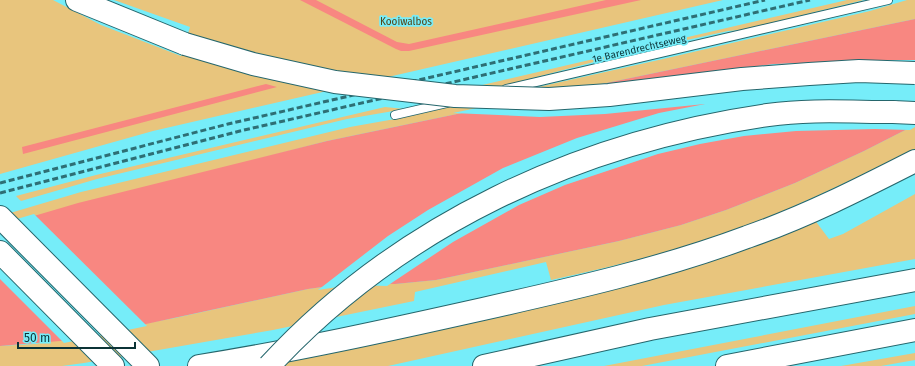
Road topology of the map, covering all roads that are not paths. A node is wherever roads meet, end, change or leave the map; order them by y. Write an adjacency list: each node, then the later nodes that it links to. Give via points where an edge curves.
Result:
1 (77, 0): 3 (highway, bridge, via 184,44 253,64 335,82 455,96 549,99 809,74 858,71)
2 (888, 0): 5 (lane, 1e Barendrechtseweg)
3 (915, 73)
4 (915, 113): 14 (highway, bridge, via 769,114 662,135 614,149 546,175 482,204 402,252 346,292 303,330)
5 (395, 115)
6 (915, 162): 13 (highway, via 847,196 748,237 672,262 596,283 398,328)
7 (0, 217): 12 (highway)
8 (0, 252): 11 (highway)
9 (915, 280): 15 (highway, via 650,329)
10 (915, 330): 16 (highway)
11 (113, 366)
12 (148, 366)
13 (199, 366)
14 (269, 366)
15 (484, 366)
16 (727, 366)

